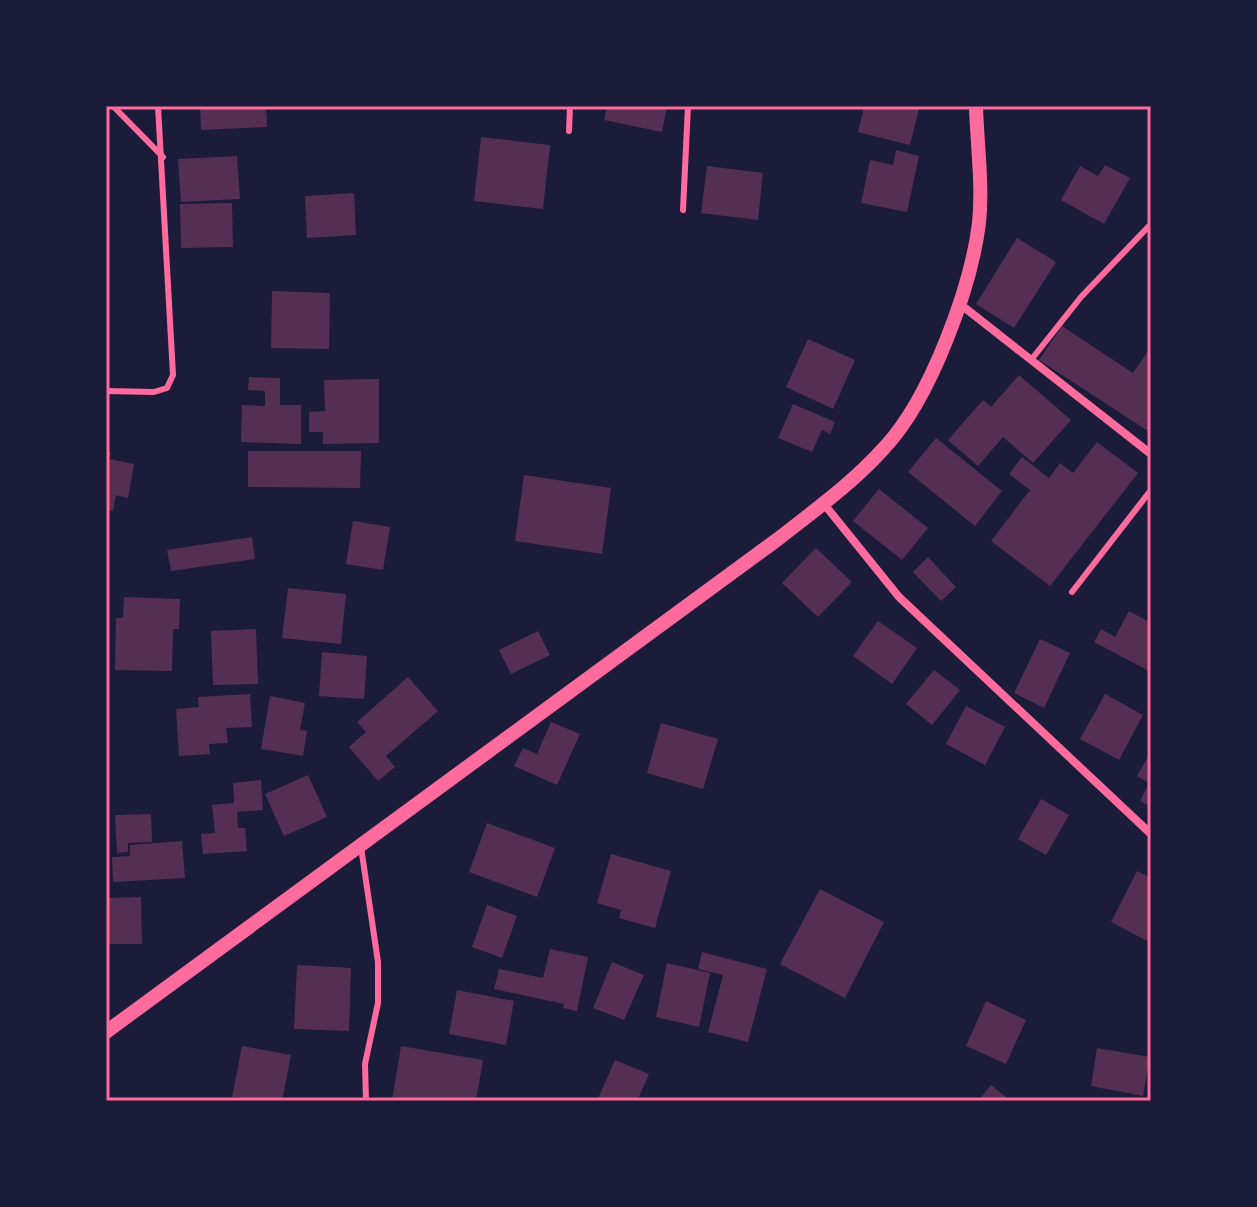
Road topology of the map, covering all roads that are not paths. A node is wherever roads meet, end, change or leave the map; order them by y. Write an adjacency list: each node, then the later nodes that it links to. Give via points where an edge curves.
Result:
1 (113, 106): 7 (lane)
2 (158, 106): 7 (lane)
3 (570, 106): 6 (lane)
4 (688, 106): 8 (lane)
5 (976, 106): 10 (street, via 979,221)
6 (569, 131)
7 (163, 157): 12 (lane, via 173,375 167,388 154,392)
8 (683, 210)
9 (1151, 224): 11 (lane, via 1081,297)
10 (959, 303): 11 (street); 15 (street, via 947,338 888,445)
11 (1031, 360): 13 (street)
12 (106, 391)
13 (1151, 454)
14 (1151, 490): 16 (lane)
15 (824, 504): 17 (street, via 899,597); 18 (street)
16 (1072, 592)
17 (1151, 834)
18 (361, 845): 19 (street); 20 (lane, via 378,962 378,1003 365,1064)
19 (106, 1032)
20 (366, 1101)

